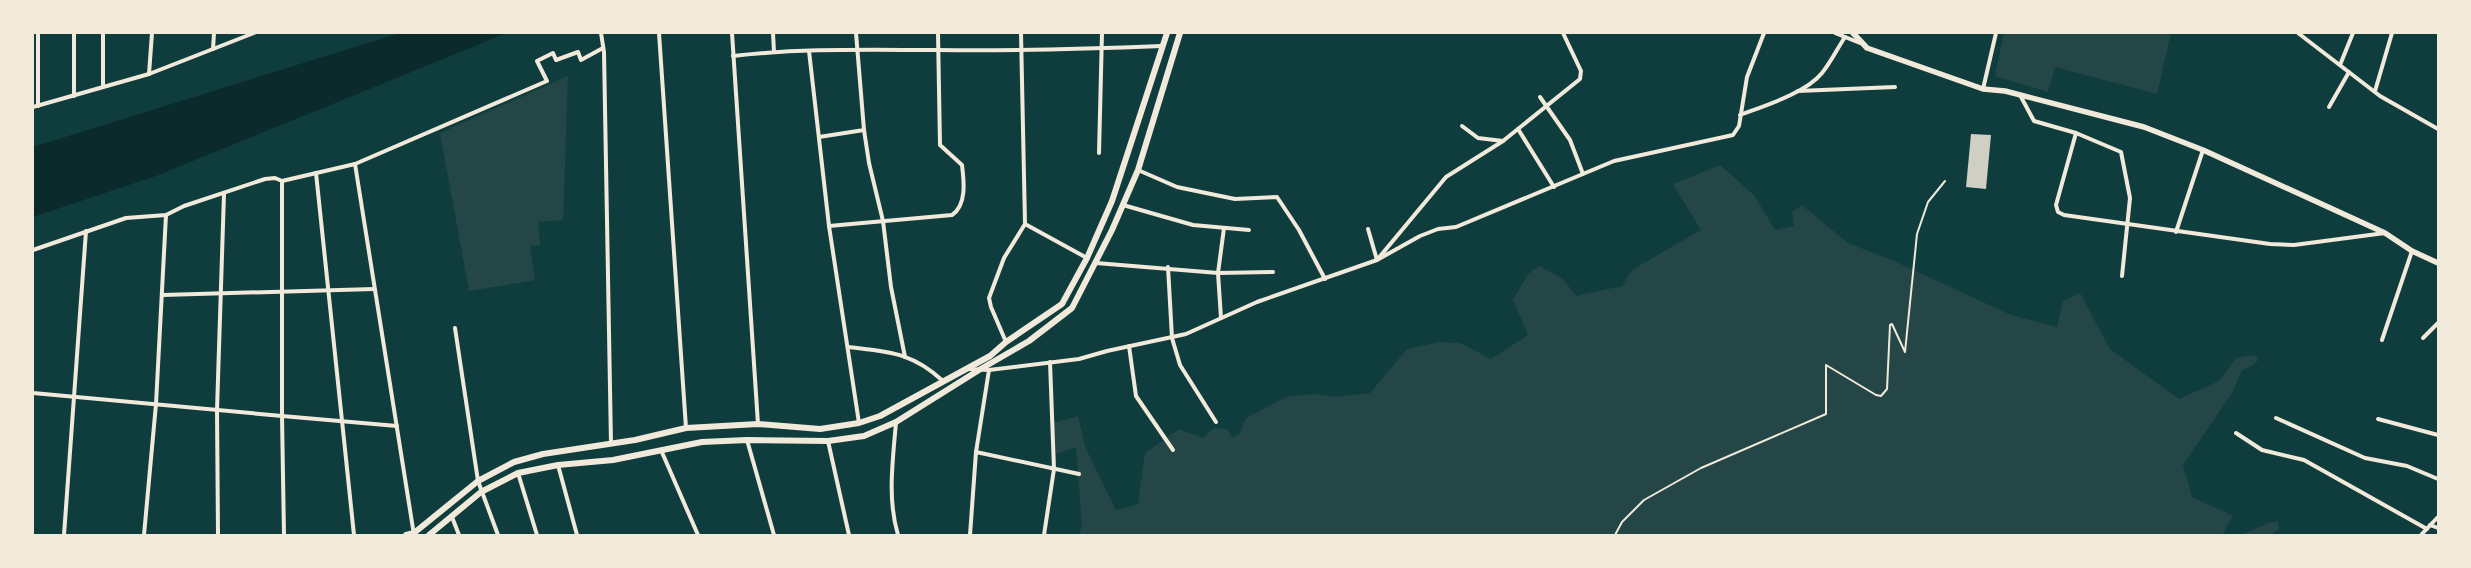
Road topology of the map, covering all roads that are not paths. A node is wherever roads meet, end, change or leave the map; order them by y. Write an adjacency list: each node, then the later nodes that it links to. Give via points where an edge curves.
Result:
1 (38, 33): 48 (street)
2 (74, 33): 46 (street)
3 (103, 33): 40 (street)
4 (152, 33): 39 (street)
5 (214, 33): 30 (street)
6 (254, 33): 30 (street)
7 (601, 33): 28 (street)
8 (659, 33): 126 (street)
9 (732, 33): 36 (street)
10 (773, 33): 35 (street)
11 (856, 33): 31 (street)
12 (938, 33): 32 (street)
13 (1021, 33): 33 (street)
14 (1102, 33): 29 (street)
15 (1167, 33): 27 (main road)
16 (1180, 33): 63 (main road)
17 (1563, 33): 51 (street, via 1582,75)
18 (1764, 33): 52 (street, via 1747,77)
19 (1835, 33): 25 (street)
20 (1853, 33): 26 (street)
21 (1996, 33): 42 (street)
22 (2298, 33): 37 (street)
23 (2353, 33): 37 (street)
24 (2392, 33): 44 (street)
25 (1845, 37): 26 (street); 43 (street, via 1822,74)
26 (1860, 43): 42 (street, via 1867,48)
27 (1162, 46): 29 (street); 84 (main road, via 1112,201)
28 (603, 48): 62 (street, via 581,60 578,52 556,60 553,53 538,60 547,81); 131 (street)
29 (1102, 48): 33 (street); 61 (street)
30 (213, 49): 39 (street)
31 (857, 49): 32 (street); 34 (street); 56 (street)
32 (937, 50): 33 (street); 72 (street, via 940,145 962,165 962,204 952,215)
33 (1021, 50): 73 (street)
34 (809, 51): 35 (street); 58 (street)
35 (774, 52): 36 (street)
36 (732, 56): 124 (street)
37 (2340, 65): 38 (street)
38 (2349, 72): 44 (street); 50 (street)
39 (149, 74): 40 (street)
40 (103, 86): 46 (street)
41 (1895, 87): 43 (street)
42 (1983, 89): 45 (street)
43 (1797, 91): 52 (street)
44 (2375, 92): 55 (street)
45 (2020, 95): 57 (street, via 2034,121); 60 (street, via 2144,127)
46 (74, 96): 48 (street)
47 (1540, 97): 51 (street)
48 (38, 106): 49 (street)
49 (33, 107)
50 (2329, 107)
51 (1547, 108): 54 (street); 65 (street, via 1570,140)
52 (1740, 115): 65 (street, via 1739,126 1733,136 1614,161)
53 (1462, 126): 59 (street, via 1478,138)
54 (1518, 129): 59 (street); 68 (street)
55 (2438, 129)
56 (864, 130): 58 (street); 72 (street)
57 (2076, 134): 74 (street, via 2121,152 2130,198); 74 (street, via 2056,205 2058,212 2082,219)
58 (819, 137): 75 (street)
59 (1503, 141): 85 (street, via 1446,177)
60 (2203, 150): 80 (street); 81 (street)
61 (1099, 153)
62 (355, 164): 64 (street); 93 (street)
63 (1138, 170): 70 (main road); 92 (street, via 1177,187 1235,199 1277,197 1299,230)
64 (316, 173): 66 (street); 95 (street)
65 (1583, 174): 68 (street)
66 (282, 181): 69 (street, via 265,178); 94 (street)
67 (1945, 181): 164 (lane, via 1928,202 1917,234 1905,352 1892,324 1890,325 1885,393 1881,396 1876,395 1826,365 1826,414 1701,468 1666,487 1644,500 1622,522)
68 (1554, 187): 85 (street, via 1456,227 1438,229 1420,236)
69 (224, 194): 71 (street, via 184,206); 96 (street)
70 (1123, 205): 76 (street, via 1193,225); 86 (main road)
71 (166, 215): 79 (street, via 126,218); 97 (street)
72 (883, 221): 75 (street); 107 (street, via 891,287)
73 (1025, 224): 84 (street); 104 (street, via 1004,258 989,298)
74 (2127, 225): 80 (street); 91 (street)
75 (829, 226): 106 (street)
76 (1224, 228): 78 (street); 90 (street)
77 (1368, 229): 85 (street)
78 (1249, 230)
79 (86, 231): 82 (street); 114 (street)
80 (2176, 232): 81 (street, via 2294,245)
81 (2385, 233): 83 (street)
82 (33, 250)
83 (2412, 251): 87 (street); 103 (street)
84 (1087, 258): 104 (main road, via 1062,304)
85 (1377, 260): 92 (street)
86 (1096, 263): 88 (street); 110 (main road, via 1072,308 1029,341)
87 (2438, 263)
88 (1168, 267): 90 (street); 101 (street)
89 (1273, 272): 90 (street)
90 (1218, 273): 98 (street)
91 (2122, 276)
92 (1325, 279): 98 (street, via 1257,302)
93 (374, 289): 95 (street); 125 (street)
94 (283, 290): 95 (street); 96 (street); 117 (street)
95 (330, 291): 120 (street)
96 (223, 292): 97 (street); 116 (street)
97 (163, 295): 115 (street)
98 (1221, 318): 101 (street)
99 (2438, 323): 102 (street)
100 (455, 328): 140 (street)
101 (1172, 338): 105 (street); 122 (street, via 1180,365)
102 (2423, 338)
103 (2382, 340)
104 (1006, 342): 109 (main road, via 990,356)
105 (1129, 346): 108 (street, via 1079,359); 133 (street, via 1136,396)
106 (848, 347): 107 (street); 123 (street)
107 (905, 357): 112 (street, via 926,366)
108 (1050, 362): 111 (street); 136 (street)
109 (966, 369): 110 (street); 112 (main road)
110 (979, 370): 111 (street); 121 (main road)
111 (989, 370): 134 (street)
112 (943, 381): 123 (main road, via 880,416)
113 (33, 393): 114 (street)
114 (75, 397): 115 (street); 147 (street)
115 (156, 404): 116 (street); 148 (street)
116 (217, 410): 117 (street); 149 (street)
117 (282, 416): 120 (street); 150 (street)
118 (2276, 418): 139 (street, via 2365,458 2407,466)
119 (2378, 419): 128 (street)
120 (342, 421): 125 (street); 151 (street)
121 (896, 422): 130 (main road, via 864,436); 161 (street, via 892,476 894,522)
122 (1216, 422)
123 (859, 423): 124 (main road, via 820,429)
124 (758, 424): 126 (main road)
125 (397, 426): 146 (street)
126 (686, 428): 131 (main road)
127 (2236, 433): 144 (street, via 2262,450 2304,460)
128 (2438, 435)
129 (747, 440): 130 (main road); 132 (main road, via 702,442); 159 (street)
130 (828, 441): 160 (street)
131 (610, 444): 140 (main road, via 543,454 514,462)
132 (661, 450): 135 (main road, via 613,460); 158 (street)
133 (1173, 450)
134 (976, 452): 136 (street); 162 (street)
135 (558, 465): 137 (main road); 157 (street)
136 (1054, 469): 138 (street); 163 (street)
137 (518, 473): 141 (main road); 156 (street)
138 (1079, 474)
139 (2438, 479)
140 (478, 481): 141 (street); 146 (main road)
141 (482, 492): 142 (main road); 155 (street)
142 (452, 517): 153 (main road); 154 (street)
143 (2438, 517): 144 (street)
144 (2428, 527): 145 (street); 165 (street)
145 (2438, 528)
146 (414, 534): 152 (main road)
147 (64, 535)
148 (144, 535)
149 (218, 535)
150 (284, 535)
151 (354, 535)
152 (406, 535)
153 (429, 535)
154 (459, 535)
155 (498, 535)
156 (537, 535)
157 (577, 535)
158 (698, 535)
159 (774, 535)
160 (849, 535)
161 (898, 535)
162 (970, 535)
163 (1044, 535)
164 (1615, 535)
165 (2421, 535)

